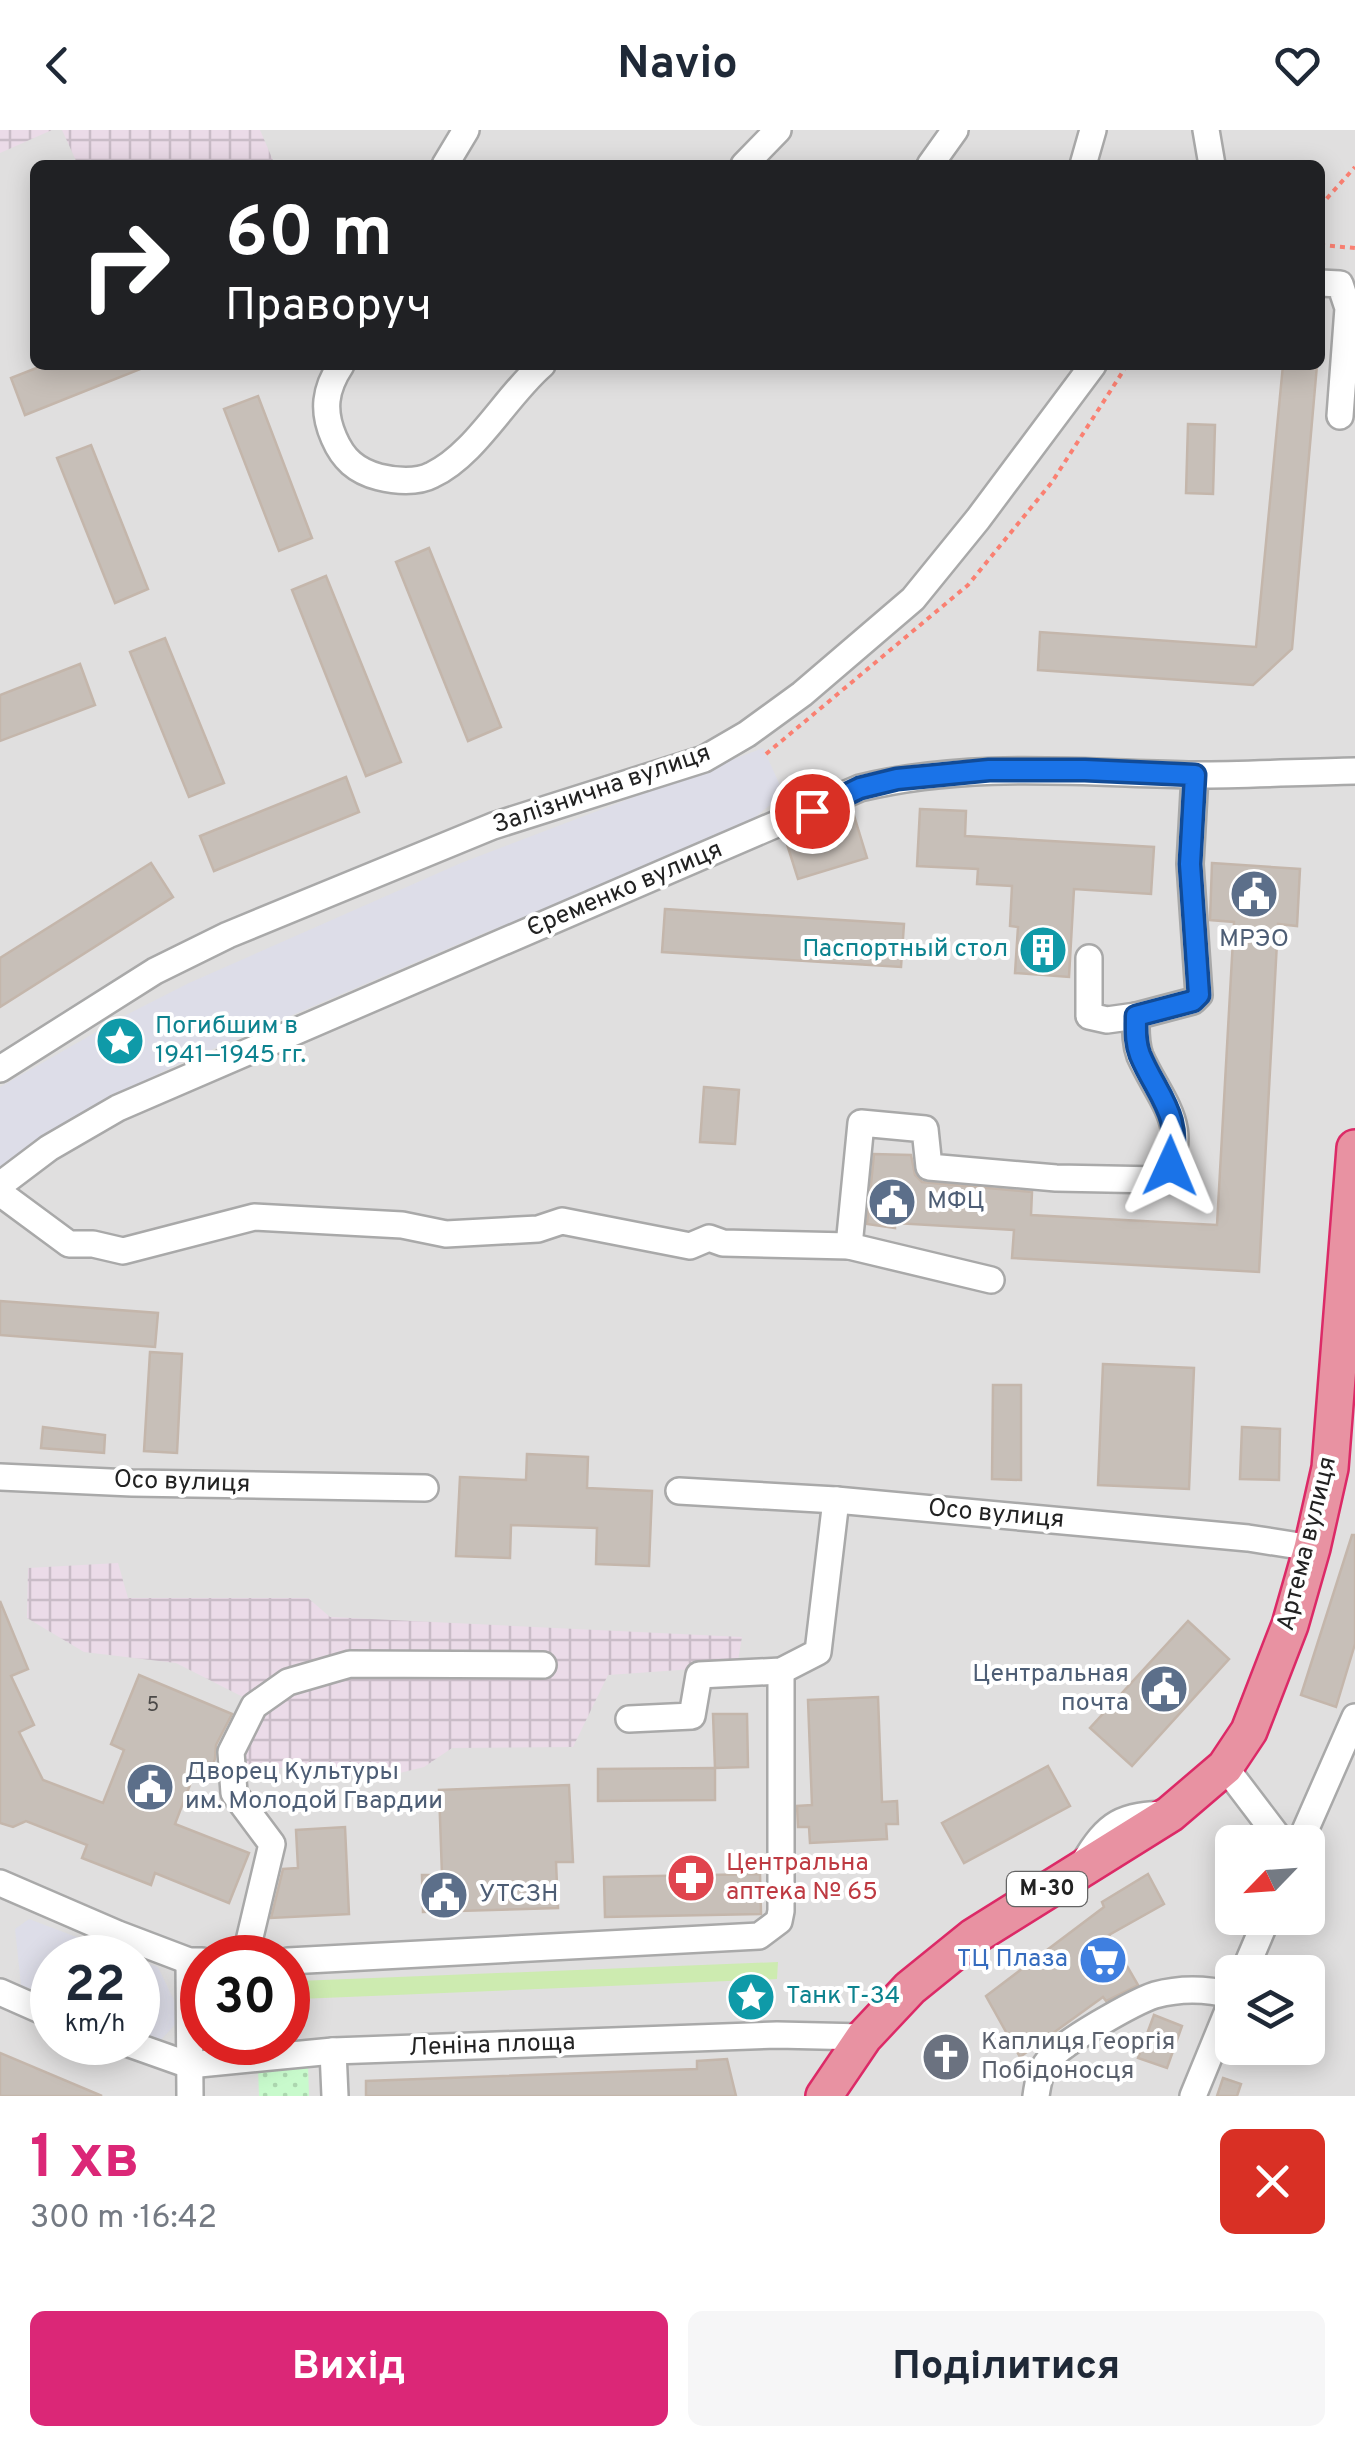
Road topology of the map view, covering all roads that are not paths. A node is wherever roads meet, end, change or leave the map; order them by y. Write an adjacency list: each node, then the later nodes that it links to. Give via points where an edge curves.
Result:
1 (466, 130): 6 (street)
2 (778, 130): 7 (street)
3 (954, 130): 8 (street)
4 (1093, 130): 9 (street)
5 (1206, 130): 10 (street)
6 (448, 160)
7 (749, 160)
8 (933, 160)
9 (1084, 160)
10 (1211, 160)
11 (1325, 283): 15 (street, via 1340,284 1348,308)
12 (338, 370): 13 (street, via 326,404 336,442 350,465 401,480 430,477 453,462)
13 (536, 370)
14 (1087, 370): 20 (street, Залізнична вулиця, via 913,599 747,734 704,759 493,826 228,935 155,971)
15 (1340, 416)
16 (1355, 772): 17 (street, Єременко вулиця)
17 (1195, 775): 19 (street, via 1190,864 1199,995); 22 (street, Єременко вулиця, via 989,770 860,788 118,1108)
18 (1089, 958): 19 (street, via 1090,1016)
19 (1136, 1016): 24 (street, via 1141,1057 1173,1120 1175,1148 1159,1180 930,1167 926,1129 861,1123)
20 (0, 1069)
21 (1355, 1148): 30 (highway, Артема вулиця / М-30, via 1330,1468)
22 (0, 1185)
23 (0, 1193): 24 (street, via 69,1244 122,1251 254,1218 464,1234 538,1229 562,1220 690,1246 710,1238)
24 (849, 1246): 25 (street)
25 (991, 1280)
26 (0, 1477): 27 (street, Осо вулиця)
27 (425, 1488)
28 (680, 1491): 29 (street, Осо вулиця)
29 (836, 1500): 30 (street, Осо вулиця); 32 (street, via 818,1652)
30 (1312, 1548): 35 (highway, Артема вулиця / М-30, via 1272,1678)
31 (543, 1666): 39 (street, via 350,1664 288,1682 254,1706 231,1752 234,1793 272,1844)
32 (781, 1671): 34 (street, via 699,1675 692,1716); 41 (street, via 781,1911 779,1921 759,1936)
33 (1355, 1717): 37 (street)
34 (630, 1719)
35 (1231, 1759): 36 (street); 45 (highway, М-30, via 1170,1814 945,1960)
36 (1272, 1825)
37 (1307, 1825)
38 (0, 1884): 40 (street)
39 (250, 1935)
40 (180, 1955)
41 (310, 1960)
42 (0, 1992): 44 (street)
43 (1215, 1995): 53 (street, via 1187,1990 1122,2011 1051,2056)
44 (30, 2005)
45 (864, 2037): 47 (street, Леніна площа); 52 (highway, М-30)
46 (1215, 2041): 54 (street)
47 (332, 2052): 48 (street, Леніна площа); 51 (street)
48 (310, 2054)
49 (189, 2065): 50 (street)
50 (190, 2096)
51 (336, 2096)
52 (824, 2096)
53 (1036, 2096)
54 (1193, 2096)

